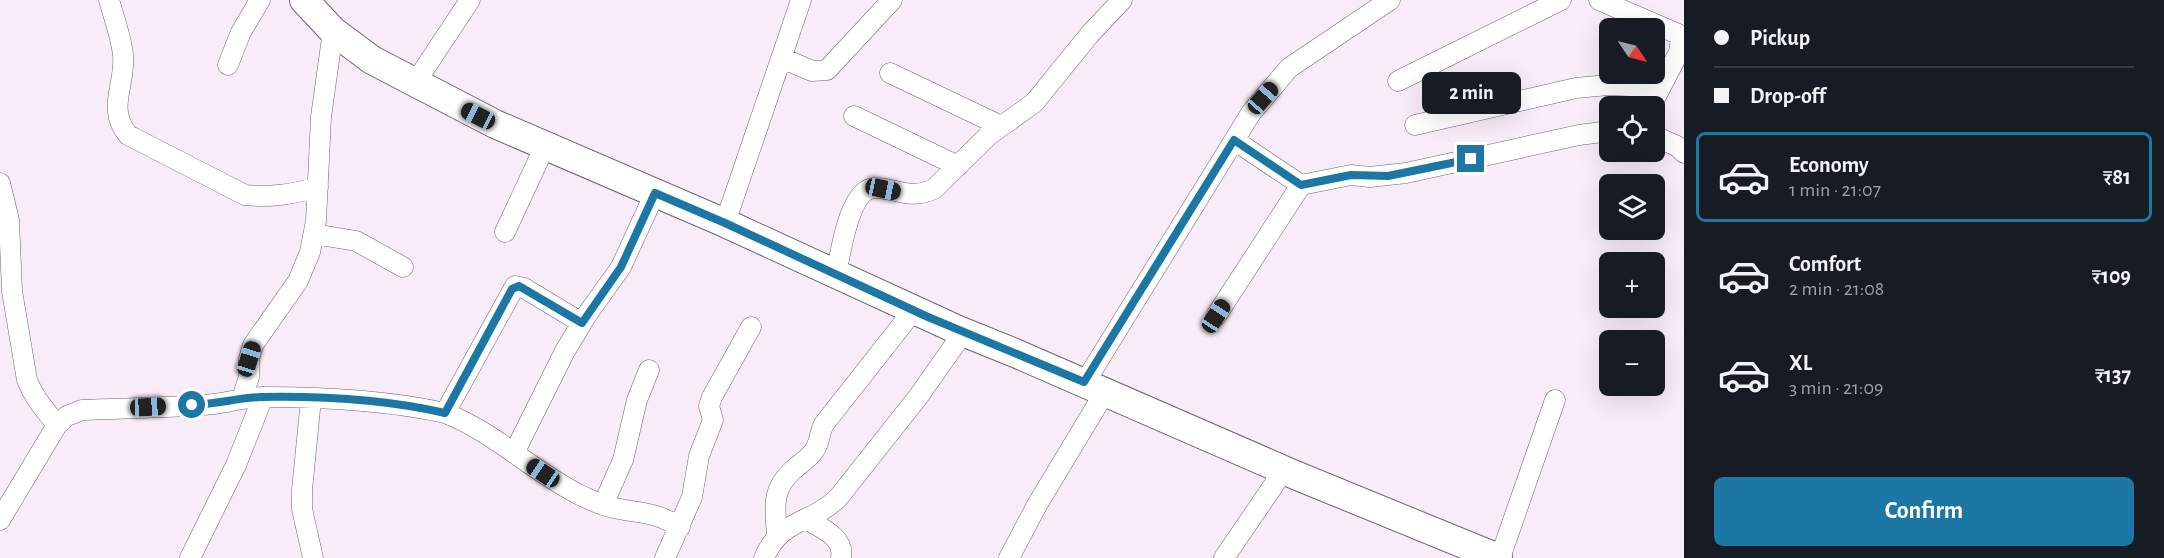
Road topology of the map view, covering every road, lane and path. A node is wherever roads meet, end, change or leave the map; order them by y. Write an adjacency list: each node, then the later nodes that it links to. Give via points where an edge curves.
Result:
1 (109, 0): 30 (street, via 123,56 116,112 128,135 245,195 286,195)
2 (260, 0): 13 (street)
3 (304, 0): 11 (highway)
4 (470, 0): 16 (street)
5 (801, 0): 12 (street)
6 (892, 0): 12 (street, via 827,70 812,72)
7 (1122, 0): 20 (street, via 1034,103)
8 (1389, 0): 23 (street, via 1289,68 1251,112)
9 (1561, 0): 15 (street)
10 (1599, 0): 18 (street, via 1678,34 1681,39 1679,52)
11 (333, 31): 16 (highway, via 372,60); 30 (street, via 321,117)
12 (782, 58): 32 (street)
13 (228, 65)
14 (890, 73): 20 (street)
15 (1398, 81)
16 (415, 83): 25 (highway)
17 (1649, 96): 21 (street, via 1631,86 1576,88)
18 (1657, 96)
19 (854, 116): 27 (street)
20 (1001, 126): 27 (street)
21 (1415, 126)
22 (1599, 132): 29 (street, via 1406,173 1351,175)
23 (1234, 140): 29 (street); 43 (street)
24 (1665, 141): 26 (street)
25 (545, 146): 31 (highway); 33 (street)
26 (1684, 153)
27 (958, 166): 36 (street, via 923,194 876,188 864,192 844,232)
28 (0, 183): 49 (street, via 9,220 12,291 27,380 41,406)
29 (1301, 185): 38 (street)
30 (318, 187): 34 (street)
31 (655, 193): 32 (highway); 39 (street, via 621,267)
32 (725, 223): 36 (highway)
33 (505, 232)
34 (314, 234): 35 (street, via 356,241); 45 (street, via 298,281 254,345)
35 (403, 267)
36 (836, 275): 37 (highway)
37 (913, 311): 41 (highway); 56 (street, via 824,424 812,454 782,482 776,494)
38 (1216, 316)
39 (582, 323): 48 (street, via 515,286); 50 (street)
40 (752, 327): 55 (street, via 712,397 711,430 699,456 692,497)
41 (963, 333): 43 (highway); 53 (street, via 838,498)
42 (649, 370): 52 (street, via 637,400 623,460)
43 (1095, 387): 51 (highway); 62 (street)
44 (263, 397): 45 (street); 46 (street); 57 (street, via 236,465)
45 (242, 398): 49 (street, via 215,404 82,410)
46 (311, 399): 48 (street, via 367,401); 58 (street, via 302,500)
47 (1555, 400): 64 (street)
48 (445, 413): 50 (street)
49 (57, 424): 54 (street)
50 (514, 453): 52 (street, via 557,483)
51 (1284, 470): 63 (street); 64 (highway)
52 (603, 505): 55 (street, via 658,515)
53 (806, 519): 56 (street); 61 (street, via 838,540)
54 (0, 520)
55 (680, 527): 59 (street)
56 (777, 535): 60 (street)
57 (190, 558)
58 (313, 558)
59 (666, 558)
60 (764, 558)
61 (841, 558)
62 (1009, 558)
63 (1224, 558)
64 (1499, 558)

